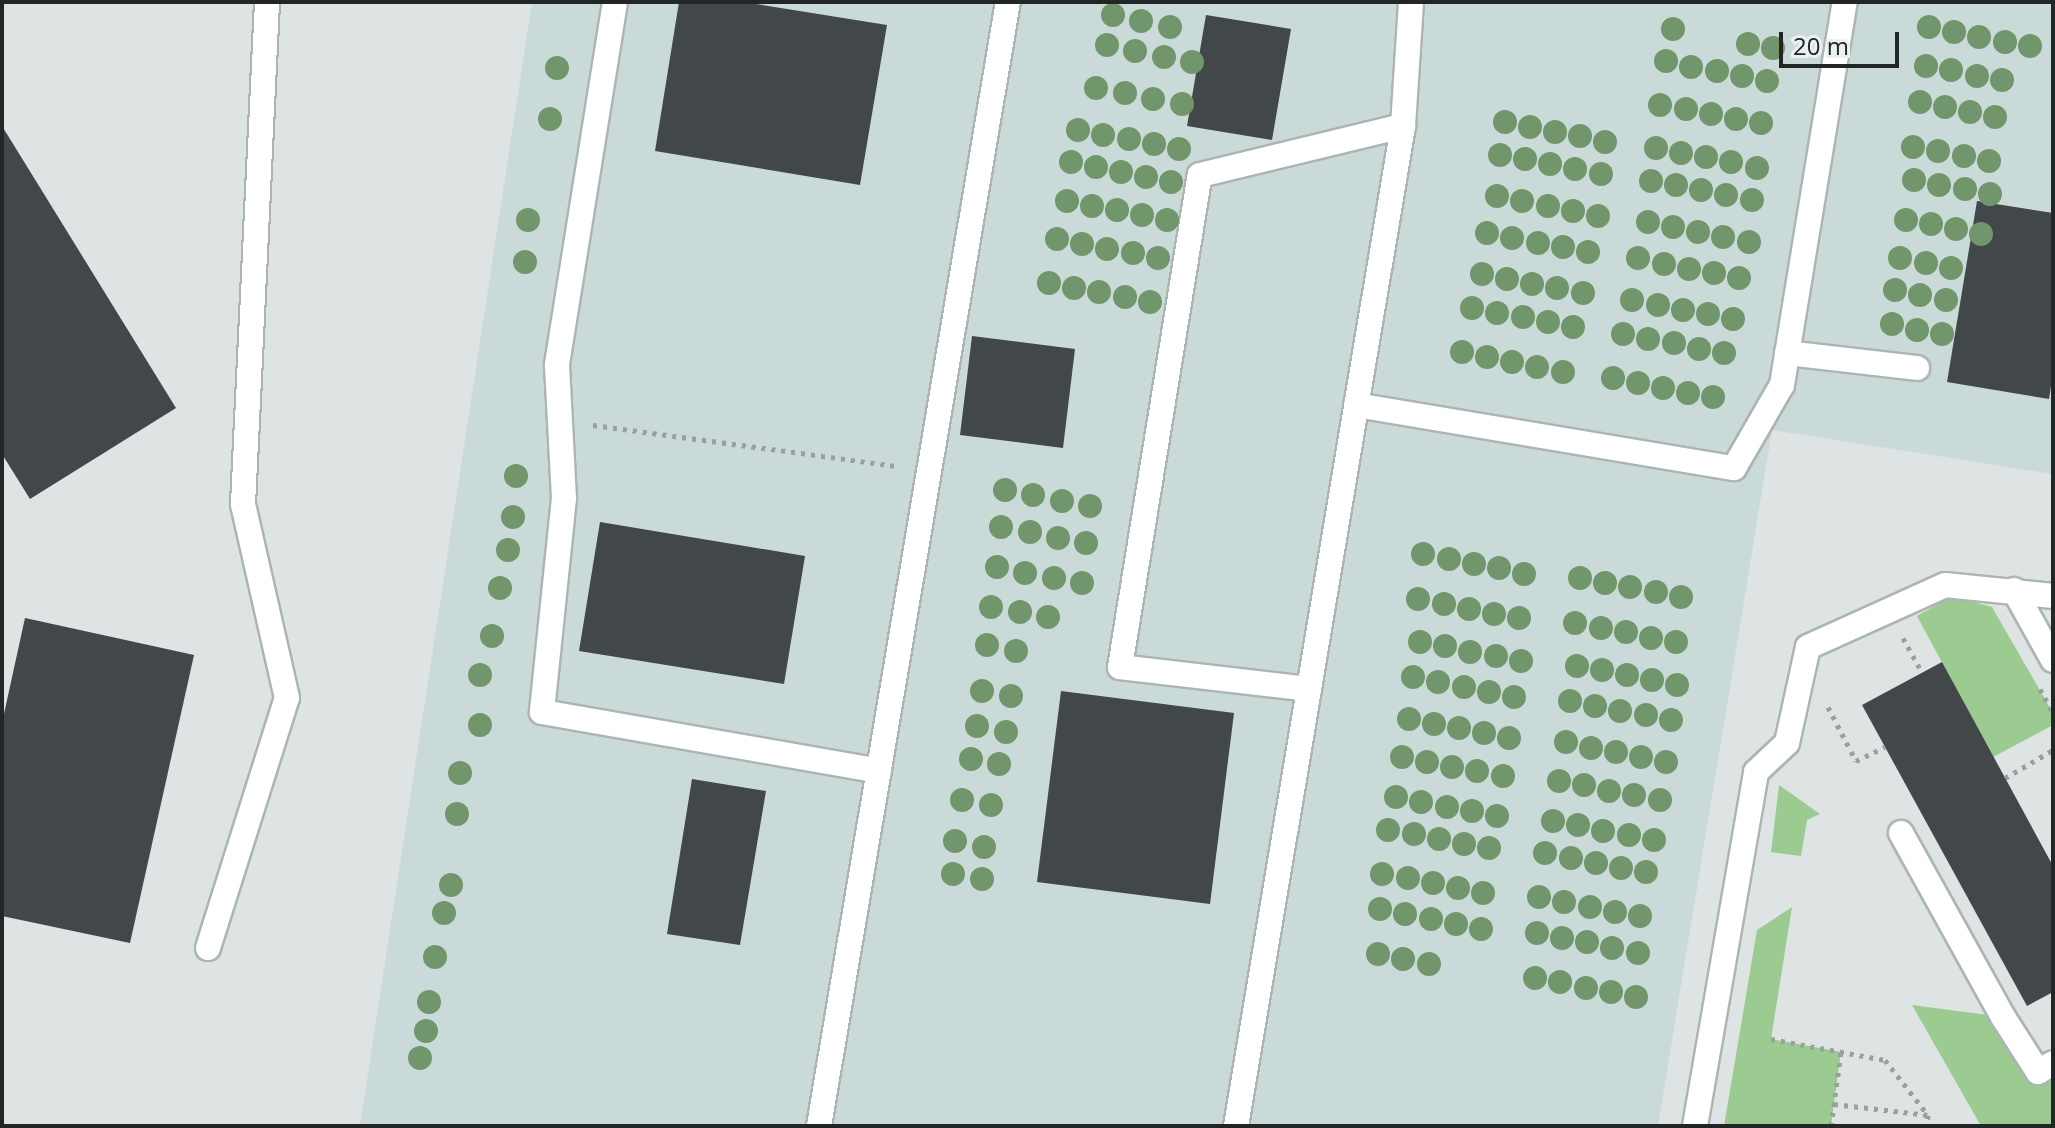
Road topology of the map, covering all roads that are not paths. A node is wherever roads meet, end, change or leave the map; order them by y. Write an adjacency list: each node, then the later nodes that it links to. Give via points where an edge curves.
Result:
1 (267, 2): 16 (lane, via 243,504 287,698)
2 (615, 2): 14 (lane, via 557,365 564,498 542,712)
3 (1008, 2): 14 (lane)
4 (1411, 2): 6 (lane)
5 (1845, 2): 7 (lane)
6 (1403, 126): 9 (lane); 13 (lane, via 1200,175 1197,190 1120,667)
7 (1787, 353): 8 (lane); 9 (lane, via 1782,385 1734,468)
8 (1917, 368)
9 (1356, 405): 13 (lane)
10 (2014, 590): 11 (lane); 12 (lane); 20 (lane, via 1945,585 1808,647 1787,743 1756,772)
11 (2053, 596)
12 (2053, 660)
13 (1309, 689): 19 (lane)
14 (879, 771): 18 (lane)
15 (1901, 833): 17 (lane, via 2038,1072)
16 (208, 948)
17 (2053, 1063)
18 (819, 1126)
19 (1236, 1126)
20 (1695, 1126)

